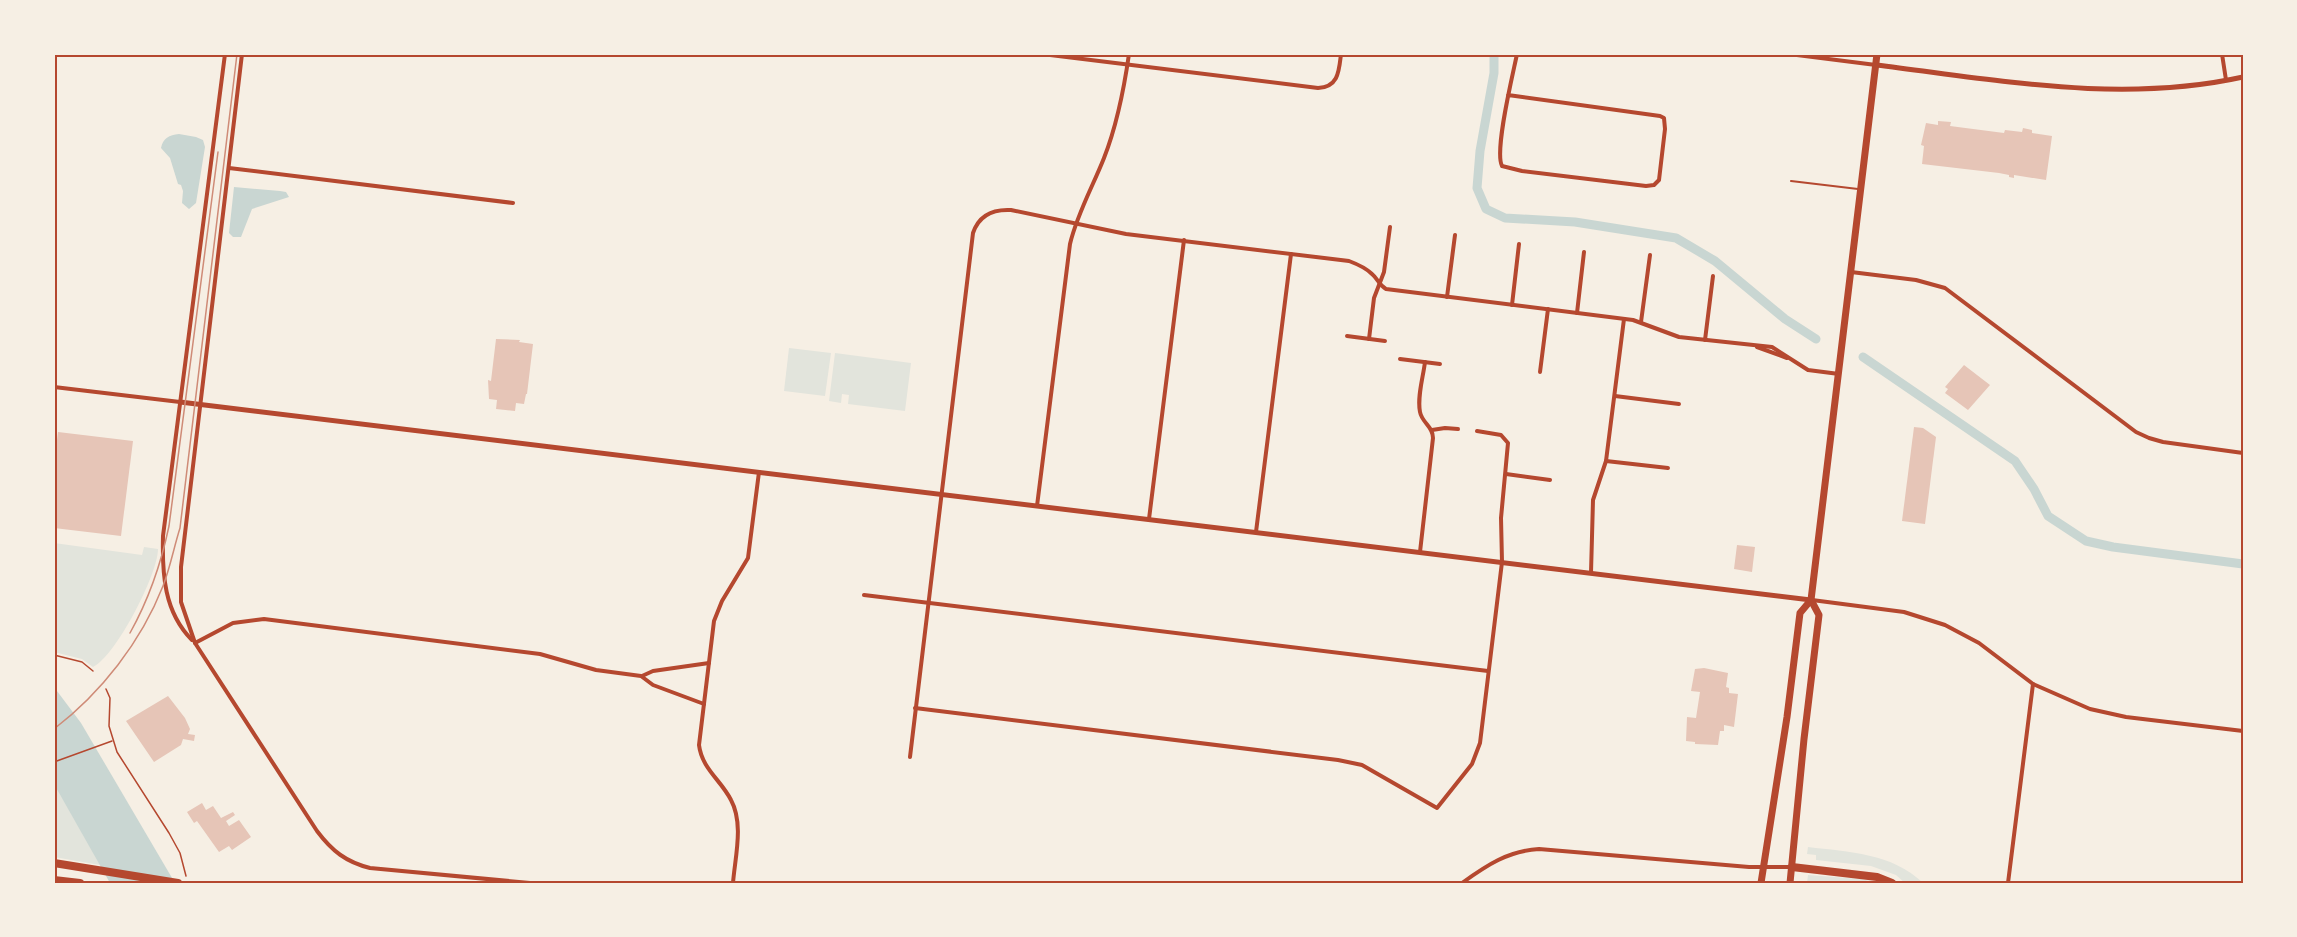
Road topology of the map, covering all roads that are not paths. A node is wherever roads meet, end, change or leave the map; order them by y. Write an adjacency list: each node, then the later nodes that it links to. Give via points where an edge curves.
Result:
1 (225, 54): 47 (street)
2 (242, 54): 15 (street)
3 (1042, 54): 10 (street)
4 (1129, 54): 10 (street)
5 (1341, 54): 10 (street, via 1338,74 1332,85 1324,88)
6 (1516, 54): 14 (street)
7 (1789, 54): 11 (street)
8 (1878, 54): 11 (main road)
9 (2222, 54): 13 (street)
10 (1127, 65): 19 (street, via 1112,137)
11 (1876, 65): 13 (street, via 2109,91); 17 (main road)
12 (2243, 77): 13 (street)
13 (2227, 81)
14 (1508, 95): 14 (street, via 1653,113 1664,118 1659,180 1646,186 1502,166 1499,156)
15 (230, 168): 18 (street); 49 (street)
16 (1791, 181): 17 (lane)
17 (1861, 189): 27 (main road)
18 (513, 203)
19 (1076, 223): 22 (street, via 1126,234); 59 (street, via 1002,209 993,210 977,223); 60 (street, via 1068,254)
20 (1390, 227): 29 (street)
21 (1455, 235): 30 (street)
22 (1184, 240): 25 (street); 61 (street)
23 (1519, 244): 31 (street)
24 (1584, 252): 33 (street)
25 (1291, 254): 29 (street, via 1349,261 1372,274); 62 (street)
26 (1650, 255): 35 (street)
27 (1851, 272): 44 (main road); 53 (street, via 1916,280 1945,288 2149,438)
28 (1713, 276): 38 (street)
29 (1379, 284): 30 (street, via 1386,289); 37 (street)
30 (1447, 297): 31 (street)
31 (1512, 304): 32 (street)
32 (1548, 309): 33 (street); 43 (street)
33 (1577, 313): 34 (street)
34 (1624, 319): 35 (street); 46 (street)
35 (1641, 322): 38 (street, via 1670,336)
36 (1347, 336): 37 (street)
37 (1369, 339): 39 (street)
38 (1705, 340): 44 (street, via 1756,347 1808,370)
39 (1385, 341)
40 (1401, 359): 41 (street)
41 (1425, 362): 42 (street); 51 (street, via 1419,410)
42 (1440, 364)
43 (1540, 372)
44 (1839, 374): 67 (main road)
45 (54, 387): 47 (street)
46 (1615, 396): 48 (street); 54 (street)
47 (180, 402): 49 (street); 69 (street, via 162,558 169,604 183,632)
48 (1679, 404)
49 (201, 405): 56 (street); 69 (street, via 180,581 184,615)
50 (1458, 429): 51 (street)
51 (1432, 430): 63 (street)
52 (1477, 431): 57 (street, via 1506,439)
53 (2243, 453)
54 (1606, 461): 55 (street); 65 (street, via 1593,500)
55 (1668, 468)
56 (759, 472): 59 (street); 70 (street, via 748,558 718,609)
57 (1506, 474): 58 (street); 64 (street)
58 (1550, 480)
59 (941, 494): 60 (street); 68 (street)
60 (1037, 506): 61 (street)
61 (1149, 519): 62 (street)
62 (1256, 532): 63 (street)
63 (1420, 552): 64 (street)
64 (1502, 562): 65 (street); 71 (street)
65 (1591, 573): 67 (street)
66 (864, 595): 68 (street)
67 (1811, 600): 73 (street, via 1871,606 1929,618 1976,641); 79 (main road, via 1800,613); 80 (main road, via 1819,615)
68 (928, 603): 71 (street); 75 (street)
69 (195, 643): 72 (street, via 233,623 264,619 540,654 596,670); 84 (street, via 317,831 346,861 370,868)
70 (709, 663): 72 (street); 74 (street)
71 (1488, 671): 75 (street, via 1480,743 1472,764 1437,808 1362,765 1338,760)
72 (641, 676): 74 (street)
73 (2033, 684): 76 (street, via 2105,713); 90 (street)
74 (704, 704): 85 (street, via 700,755 731,800 737,817)
75 (915, 708): 77 (street)
76 (2243, 731)
77 (910, 758)
78 (54, 863): 83 (highway)
79 (1763, 867): 80 (street); 86 (street, via 1539,849 1497,859); 87 (main road)
80 (1792, 867): 88 (main road); 89 (highway, via 1877,877)
81 (54, 880): 82 (highway)
82 (80, 883)
83 (178, 883)
84 (530, 883)
85 (732, 883)
86 (1462, 883)
87 (1761, 883)
88 (1790, 883)
89 (1892, 883)
90 (2008, 883)

